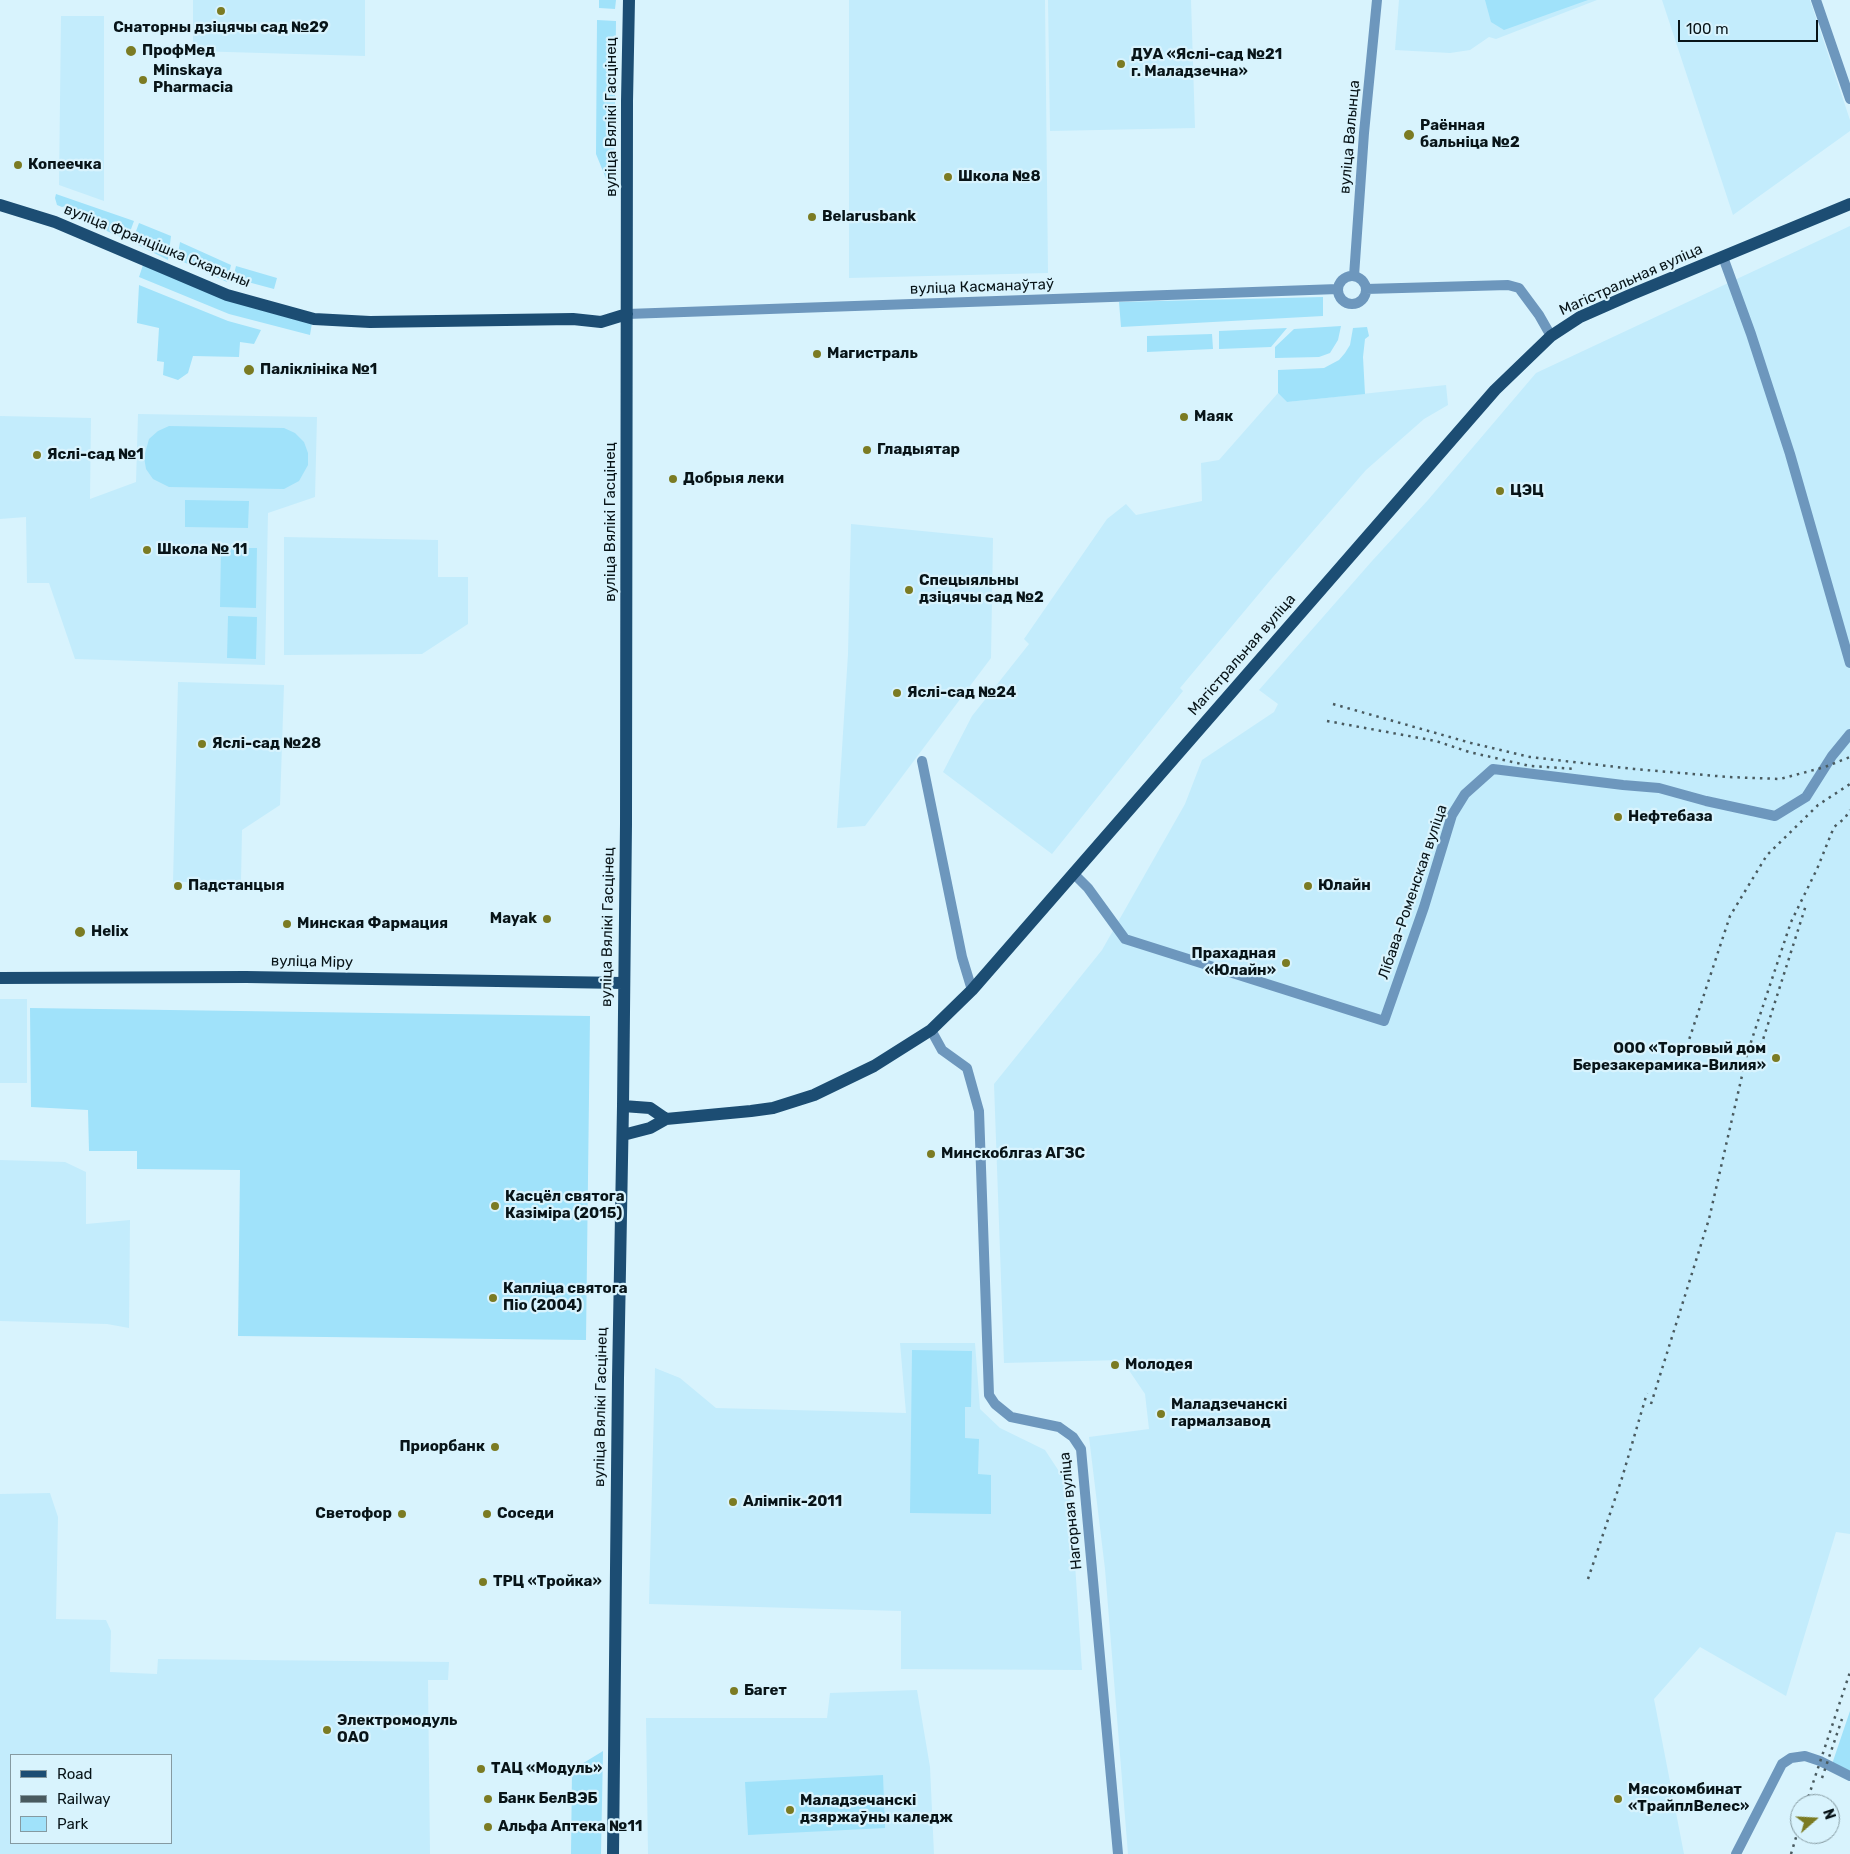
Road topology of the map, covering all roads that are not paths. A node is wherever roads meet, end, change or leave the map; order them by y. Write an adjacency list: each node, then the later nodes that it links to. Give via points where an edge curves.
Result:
1 (629, 0): 11 (main road, вуліца Вялікі Гасцінец)
2 (1377, 0): 8 (street, вуліца Валынца)
3 (1816, 0): 4 (street)
4 (1850, 100)
5 (1850, 204): 7 (main road, Магістральная вуліца)
6 (0, 205): 11 (main road, вуліца Францішка Скарыны, via 55,222 228,295 314,319 370,322 573,319 601,313)
7 (1723, 257): 12 (main road, Магістральная вуліца, via 1580,317); 13 (street, via 1790,454)
8 (1354, 276): 9 (street, via 1343,279); 10 (street, via 1361,279)
9 (1338, 289): 10 (street, via 1343,301 1351,305 1363,299); 11 (street, вуліца Касманаўтаў)
10 (1366, 289): 12 (street, via 1502,285 1519,288)
11 (627, 314): 18 (main road, вуліца Вялікі Гасцінец)
12 (1550, 336): 16 (main road, Магістральная вуліца, via 1489,397)
13 (1850, 663)
14 (1850, 734): 16 (street, Лібава-Роменская вуліца, via 1806,797 1775,816 1660,788 1493,768 1465,794 1452,816 1384,1021 1125,938)
15 (922, 761): 19 (street, via 962,957)
16 (1073, 873): 19 (main road, Магістральная вуліца)
17 (0, 978): 18 (main road, вуліца Міру, via 315,977)
18 (623, 983): 21 (main road, вуліца Вялікі Гасцінец)
19 (972, 990): 20 (main road, Магістральная вуліца)
20 (930, 1030): 22 (main road, Магістральная вуліца, via 874,1066 814,1095 773,1108); 26 (street, Нагорная вуліца, via 942,1050 967,1068 979,1111 989,1395 1011,1417 1059,1427 1077,1441 1081,1449)
21 (623, 1106): 22 (main road, via 650,1108); 23 (main road, вуліца Вялікі Гасцінец)
22 (666, 1119): 23 (main road, via 650,1128)
23 (623, 1135): 25 (main road, вуліца Вялікі Гасцінец)
24 (1850, 1776): 27 (street, via 1805,1756 1791,1758 1782,1764)
25 (613, 1854)
26 (1118, 1854)
27 (1736, 1854)

